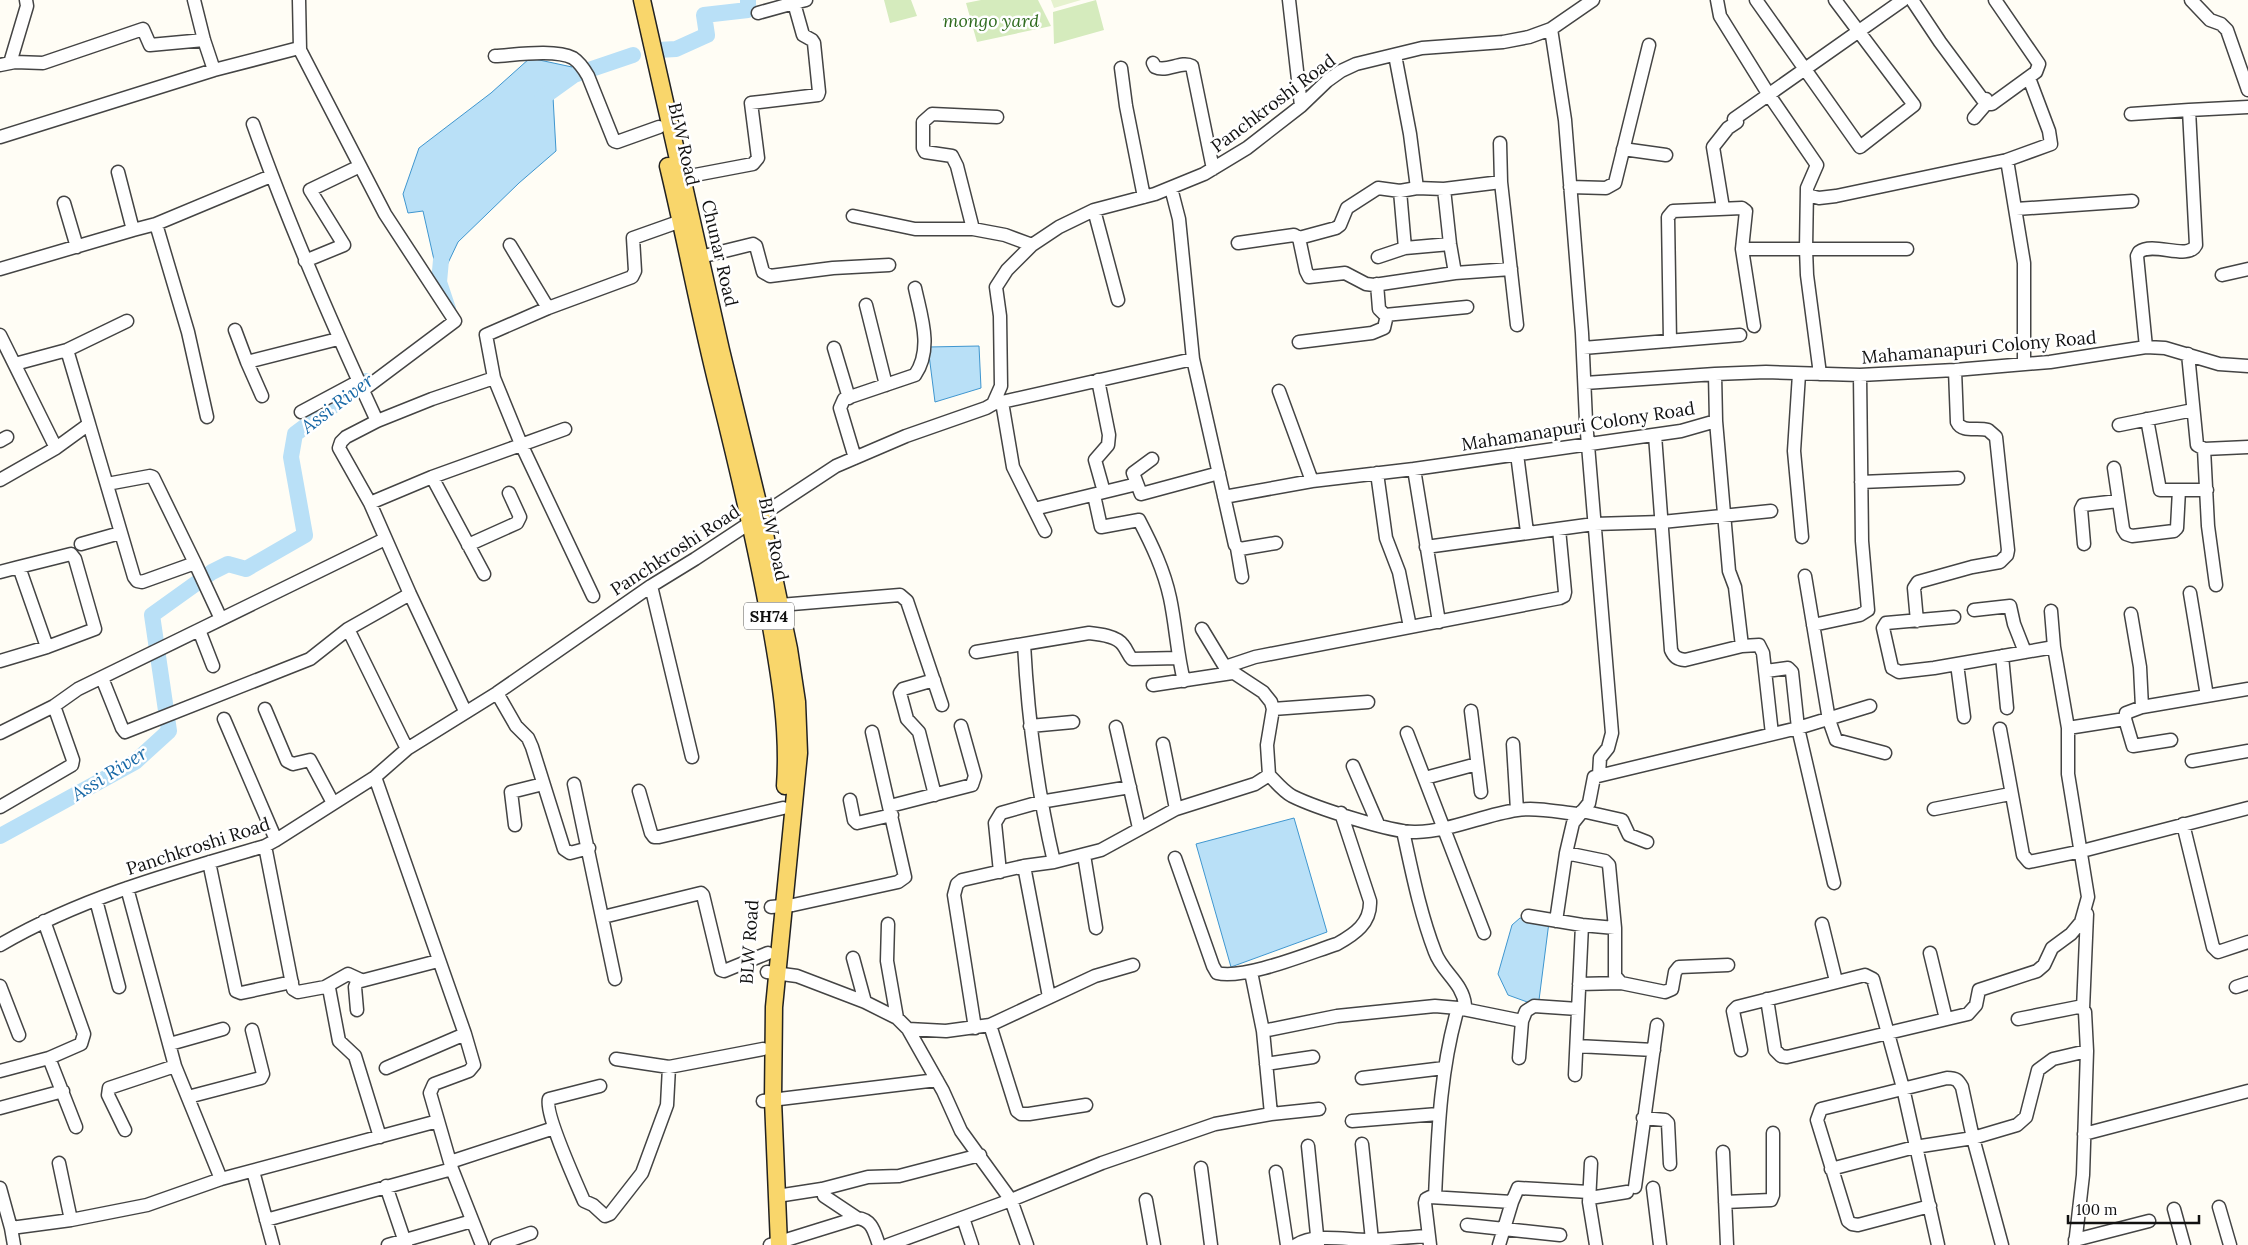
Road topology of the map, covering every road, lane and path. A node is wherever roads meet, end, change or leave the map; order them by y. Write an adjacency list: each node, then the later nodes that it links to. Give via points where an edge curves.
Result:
1 (26, 0): 26 (street, via 27,6)
2 (194, 0): 19 (street)
3 (299, 0): 21 (street)
4 (632, 0): 24 (main road, BLW Road / SH74)
5 (642, 0): 24 (main road, Chunar Road / SH74)
6 (1289, 0): 34 (street)
7 (1593, 0): 17 (street, Panchkroshi Road)
8 (1717, 0): 32 (street, via 1720,16)
9 (1756, 0): 28 (street)
10 (1836, 0): 18 (street)
11 (1903, 0): 18 (street)
12 (1912, 0): 33 (street, via 1961,72)
13 (1995, 0): 30 (street, via 2039,64)
14 (2191, 0): 31 (street, via 2210,20 2227,30)
15 (800, 2): 16 (street); 51 (street, via 803,35 814,43 818,95 753,102 757,161)
16 (758, 12)
17 (1551, 29): 22 (street, Panchkroshi Road, via 1503,42 1422,48); 53 (street, via 1565,120)
18 (1858, 31): 28 (street); 28 (street, via 1914,105 1860,147)
19 (204, 40): 26 (street, via 150,45 143,29 43,63); 29 (street)
20 (1649, 45): 44 (street)
21 (300, 49): 29 (street, via 296,47); 47 (street)
22 (1395, 55): 34 (street, Panchkroshi Road, via 1341,71); 55 (street)
23 (495, 56): 41 (street, via 555,55 573,58 586,73 614,140 619,142)
24 (650, 61): 41 (main road, BLW Road / SH74); 51 (main road, Chunar Road / SH74)
25 (1153, 62): 48 (street, via 1161,69 1188,63 1192,66)
26 (5, 64)
27 (1121, 68): 59 (street)
28 (1805, 68): 32 (street)
29 (214, 70): 42 (street)
30 (2029, 78): 33 (street, via 1992,104); 46 (street, via 2051,144)
31 (2248, 90)
32 (1769, 95): 58 (street, via 1817,165); 62 (street, via 1735,121 1713,147)
33 (1986, 101): 39 (street)
34 (1301, 106): 48 (street, Panchkroshi Road, via 1247,148)
35 (2248, 107): 36 (street)
36 (2189, 110): 37 (street); 105 (street, via 2196,245 2187,252 2148,248 2137,256)
37 (2131, 114)
38 (997, 116): 68 (street, via 932,114 924,122 925,152 952,156 957,166)
39 (1974, 118)
40 (253, 124): 50 (street)
41 (659, 127): 51 (main road, BLW Road / SH74)
42 (0, 137)
43 (1500, 142): 52 (street)
44 (1623, 149): 45 (street); 53 (street, via 1615,183 1611,186)
45 (1666, 155)
46 (2008, 160): 58 (street, via 1836,196 1819,198); 63 (street)
47 (360, 166): 82 (street, via 310,190 344,245); 124 (street, via 385,214 455,321)
48 (1213, 169): 54 (street, Panchkroshi Road)
49 (118, 172): 69 (street)
50 (271, 176): 67 (street); 82 (street)
51 (677, 179): 66 (main road, BLW Road / SH74); 81 (main road, Chunar Road / SH74)
52 (1501, 182): 56 (street); 85 (street)
53 (1570, 187): 107 (street)
54 (1171, 188): 59 (street, Panchkroshi Road); 110 (street, via 1179,219)
55 (1417, 188): 56 (street); 57 (street)
56 (1444, 189): 72 (street)
57 (1400, 191): 70 (street, via 1374,189 1347,208 1338,227); 76 (street)
58 (1807, 195): 78 (street)
59 (1144, 197): 64 (street, Panchkroshi Road)
60 (2132, 201): 63 (street)
61 (64, 203): 75 (street)
62 (1723, 208): 77 (street, via 1746,211); 103 (street, via 1673,211 1668,217)
63 (2016, 209): 113 (street, via 2024,262)
64 (1094, 210): 74 (street, Panchkroshi Road, via 1059,227); 91 (street)
65 (853, 216): 68 (street, via 915,229)
66 (681, 221): 81 (main road, BLW Road / SH74); 94 (street, via 633,238 635,271 632,277)
67 (156, 224): 69 (street); 131 (street, via 188,332)
68 (972, 229): 74 (street, via 1005,234)
69 (133, 230): 75 (street)
70 (1299, 238): 71 (street, via 1291,235); 89 (street, via 1309,277 1345,273 1366,284)
71 (1238, 243)
72 (1450, 244): 76 (street); 87 (street)
73 (510, 245): 94 (street)
74 (1032, 246): 128 (street, Panchkroshi Road, via 1007,270 996,286 1001,386)
75 (77, 247): 84 (street)
76 (1405, 248): 80 (street)
77 (1742, 249): 78 (street); 98 (street)
78 (1806, 249): 79 (street); 118 (street)
79 (1907, 249)
80 (1378, 257)
81 (695, 258): 83 (street, via 753,244 763,272 770,276); 168 (main road, BLW Road / SH74, via 710,356)
82 (305, 261): 102 (street)
83 (889, 265)
84 (0, 269)
85 (1511, 269): 87 (street); 97 (street)
86 (2248, 269): 88 (street)
87 (1455, 273): 89 (street)
88 (2222, 274)
89 (1376, 284): 95 (street, via 1379,309)
90 (915, 288): 123 (street, via 925,336 922,363 916,375)
91 (1118, 300)
92 (866, 306): 123 (street)
93 (1467, 307): 95 (street)
94 (548, 308): 120 (street, via 486,335)
95 (1387, 315): 104 (street, via 1385,326 1379,331)
96 (127, 321): 108 (street)
97 (1517, 325)
98 (1754, 326)
99 (235, 330): 111 (street)
100 (0, 335): 112 (street)
101 (1740, 335): 103 (street)
102 (338, 339): 111 (street); 124 (street)
103 (1670, 341): 107 (street)
104 (1299, 342)
105 (2146, 347): 109 (street, Mahamanapuri Colony Road); 113 (street, Mahamanapuri Colony Road)
106 (834, 348): 127 (street)
107 (1583, 348): 122 (street)
108 (67, 350): 112 (street); 135 (street)
109 (2188, 354): 114 (street, Mahamanapuri Colony Road, via 2219,364); 129 (street)
110 (1193, 359): 121 (street); 149 (street)
111 (247, 362): 126 (street)
112 (15, 364): 142 (street)
113 (2024, 364): 115 (street, Mahamanapuri Colony Road)
114 (2248, 366)
115 (1955, 370): 119 (street, Mahamanapuri Colony Road); 200 (street, via 1956,422 1962,429 1988,430 1996,437 2008,550 2000,562 1918,582 1914,588)
116 (1715, 374): 117 (street, Mahamanapuri Colony Road); 122 (street); 134 (street, Mahamanapuri Colony Road)
117 (1798, 374): 118 (street, Mahamanapuri Colony Road); 175 (street, via 1794,451)
118 (1820, 374): 119 (street, Mahamanapuri Colony Road)
119 (1860, 375): 155 (street)
120 (494, 378): 133 (street); 140 (street)
121 (1098, 380): 128 (street); 161 (street, via 1108,435 1108,445 1094,460)
122 (1585, 383): 139 (street)
123 (886, 385): 127 (street)
124 (361, 386): 130 (street); 133 (street)
125 (1279, 391): 154 (street)
126 (262, 396)
127 (849, 398): 145 (street, via 842,402 840,408)
128 (997, 403): 145 (street, Panchkroshi Road); 165 (street, via 1013,466)
129 (2193, 410): 132 (street); 143 (street, via 2197,445)
130 (301, 412)
131 (207, 417)
132 (2147, 419): 136 (street); 158 (street, via 2160,490)
133 (377, 421): 164 (street, via 346,437 339,448)
134 (1716, 421): 138 (street, Mahamanapuri Colony Road); 167 (street)
135 (89, 424): 142 (street); 156 (street)
136 (2119, 425)
137 (565, 429): 140 (street)
138 (1656, 435): 139 (street, Mahamanapuri Colony Road); 169 (street)
139 (1589, 443): 144 (street, Mahamanapuri Colony Road); 170 (street)
140 (521, 444): 151 (street); 193 (street)
141 (2248, 447): 143 (street)
142 (56, 448): 153 (street)
143 (2204, 449): 159 (street)
144 (1517, 454): 148 (street, Mahamanapuri Colony Road); 173 (street)
145 (855, 458): 168 (street, Panchkroshi Road, via 836,466)
146 (1152, 459): 157 (street, via 1133,473)
147 (2114, 468): 163 (street)
148 (1414, 469): 150 (street, Mahamanapuri Colony Road); 181 (street)
149 (1219, 473): 157 (street, via 1141,494); 162 (street)
150 (1377, 473): 154 (street, Mahamanapuri Colony Road); 203 (street, via 1386,538 1399,572)
151 (432, 477): 164 (street); 180 (street)
152 (1958, 478): 155 (street)
153 (0, 480)
154 (1312, 481): 162 (street, Mahamanapuri Colony Road)
155 (1861, 482): 202 (street, via 1868,610 1860,615)
156 (107, 484): 174 (street); 183 (street, via 153,477)
157 (1137, 484): 161 (street)
158 (2179, 490): 159 (street); 163 (street, via 2178,524 2174,531 2126,534)
159 (2207, 490): 189 (street)
160 (509, 493): 180 (street, via 520,517 517,523)
161 (1099, 493): 165 (street); 214 (street, via 1101,527 1139,520 1153,546 1170,599)
162 (1224, 497): 182 (street)
163 (2118, 501): 179 (street, via 2083,505 2080,509)
164 (370, 503): 176 (street)
165 (1034, 509): 172 (street)
166 (1771, 511): 167 (street)
167 (1724, 515): 169 (street); 208 (street)
168 (756, 518): 190 (street, Panchkroshi Road); 194 (main road, SH74); 277 (main road, BLW Road / SH74, via 783,696 787,761)
169 (1662, 522): 170 (street); 208 (street, via 1674,656 1685,660)
170 (1594, 524): 171 (street); 263 (street, via 1612,734 1608,748 1600,758)
171 (1559, 529): 173 (street); 201 (street, via 1564,596)
172 (1045, 531)
173 (1527, 532): 181 (street)
174 (120, 533): 178 (street); 183 (street, via 137,581)
175 (1802, 537)
176 (385, 539): 192 (street); 199 (street)
177 (1276, 543): 182 (street)
178 (81, 544)
179 (2084, 544)
180 (468, 545): 186 (street)
181 (1426, 547): 201 (street)
182 (1237, 548): 188 (street)
183 (195, 563): 199 (street)
184 (19, 567): 185 (street); 209 (street); 209 (street, via 67,554 75,559 95,629)
185 (0, 572)
186 (484, 574)
187 (1805, 576): 202 (street)
188 (1242, 577)
189 (2216, 585)
190 (651, 586): 225 (street, Panchkroshi Road); 258 (street)
191 (2190, 593): 226 (street)
192 (410, 594): 204 (street); 235 (street)
193 (594, 596)
194 (780, 605): 221 (street, via 900,595 908,601); 305 (main road, SH74, via 794,675 800,728 795,805)
195 (1974, 610): 212 (street, via 2010,606)
196 (2051, 611): 210 (street)
197 (2131, 614): 231 (street, via 2140,667)
198 (1954, 617): 200 (street)
199 (221, 619): 206 (street)
200 (1917, 621): 216 (street, via 1884,626 1892,668 1899,672)
201 (1439, 622): 203 (street)
202 (1813, 624): 240 (street)
203 (1410, 627): 218 (street, via 1255,657)
204 (348, 629): 220 (street, via 310,659 125,732); 255 (street)
205 (1202, 629): 218 (street)
206 (199, 630): 217 (street); 220 (street)
207 (1024, 644): 211 (street); 214 (street, via 1098,634 1122,642 1132,659); 243 (street)
208 (1742, 646): 219 (street, via 1762,648)
209 (46, 647): 215 (street)
210 (2054, 647): 212 (street); 246 (street)
211 (976, 652)
212 (2025, 652): 213 (street)
213 (2002, 656): 216 (street); 232 (street)
214 (1179, 658): 222 (street)
215 (0, 661)
216 (1957, 664): 237 (street)
217 (214, 666)
218 (1228, 670): 222 (street); 234 (street, via 1263,692)
219 (1766, 671): 245 (street, via 1791,669); 251 (street)
220 (102, 678): 229 (street)
221 (934, 680): 228 (street); 272 (street, via 903,689 900,693 907,719 919,732)
222 (1184, 681): 223 (street)
223 (1153, 686)
224 (2248, 689): 226 (street)
225 (497, 693): 235 (street, Panchkroshi Road); 266 (street, via 516,726 528,738)
226 (2207, 696): 231 (street)
227 (1368, 702): 234 (street)
228 (942, 705)
229 (54, 706): 250 (street); 276 (street, via 72,764)
230 (1870, 706): 240 (street)
231 (2142, 707): 239 (street, via 2126,713)
232 (2007, 708)
233 (265, 709): 275 (street, via 287,760 293,764 310,760)
234 (1273, 709): 262 (street, via 1267,745)
235 (466, 711): 255 (street, Panchkroshi Road)
236 (1471, 711): 260 (street)
237 (1964, 717)
238 (224, 719): 292 (street)
239 (2125, 719): 246 (street); 252 (street, via 2133,746)
240 (1829, 720): 245 (street); 256 (street, via 1836,740)
241 (1073, 722): 243 (street)
242 (961, 726): 272 (street, via 974,782 968,787)
243 (1030, 726): 274 (street)
244 (1116, 726): 268 (street)
245 (1798, 728): 251 (street); 302 (street)
246 (2068, 728): 294 (street, via 2068,774)
247 (2000, 729): 271 (street)
248 (872, 732): 281 (street)
249 (1407, 732): 265 (street)
250 (0, 733)
251 (1772, 734): 263 (street)
252 (2171, 740)
253 (1163, 744): 279 (street)
254 (1513, 744): 282 (street)
255 (407, 749): 264 (street, Panchkroshi Road)
256 (1885, 752)
257 (2248, 752): 259 (street)
258 (692, 757)
259 (2192, 762)
260 (1477, 764): 265 (street); 270 (street)
261 (1353, 766): 285 (street)
262 (1269, 775): 279 (street, via 1255,784); 283 (street, via 1292,796)
263 (1599, 775): 284 (street, via 1593,778 1589,803)
264 (375, 777): 275 (street, Panchkroshi Road); 322 (street)
265 (1425, 778): 289 (street)
266 (543, 784): 287 (street, via 511,792); 293 (street, via 564,849 570,853)
267 (574, 784): 293 (street)
268 (1130, 787): 274 (street); 288 (street)
269 (639, 791): 277 (street, via 654,837)
270 (1481, 792)
271 (2010, 794): 280 (street); 294 (street, via 2026,859 2035,862)
272 (935, 795): 281 (street)
273 (850, 800): 281 (street, via 857,823)
274 (1040, 802): 299 (street); 301 (street, via 997,817)
275 (334, 803): 292 (street, Panchkroshi Road)
276 (0, 807)
277 (783, 808): 305 (main road, BLW Road / SH74)
278 (2248, 808): 286 (street)
279 (1176, 809): 288 (street)
280 (1934, 809)
281 (891, 810): 305 (street, via 904,871 902,880)
282 (1516, 810): 284 (street); 289 (street)
283 (1341, 813): 285 (street); 326 (street, via 1370,901 1367,920 1337,944)
284 (1580, 813): 291 (street, via 1622,820 1629,835); 295 (street, via 1573,823)
285 (1378, 824): 290 (street)
286 (2183, 824): 294 (street); 317 (street, via 2213,947 2218,952)
287 (515, 825)
288 (1139, 828): 296 (street, via 1101,850)
289 (1444, 828): 290 (street); 316 (street)
290 (1403, 831): 339 (street, via 1424,924 1436,955 1464,994 1465,1005)
291 (1647, 842)
292 (271, 843): 298 (street, Panchkroshi Road); 330 (street)
293 (589, 848): 308 (street)
294 (2082, 851): 306 (street)
295 (1566, 853): 310 (street); 315 (street, via 1605,861 1609,865)
296 (1084, 855): 299 (street); 314 (street)
297 (1175, 858): 326 (street, via 1217,973)
298 (209, 862): 303 (street, Panchkroshi Road); 330 (street, via 236,992)
299 (1054, 862): 300 (street)
300 (1024, 866): 301 (street); 336 (street)
301 (1000, 872): 349 (street, via 962,880 954,889)
302 (1834, 883)
303 (127, 888): 304 (street, Panchkroshi Road); 357 (street)
304 (96, 900): 309 (street, Panchkroshi Road); 335 (street)
305 (777, 906): 319 (main road, BLW Road / SH74); 325 (main road, SH74)
306 (2087, 907): 340 (street); 344 (street, via 2081,922 2071,934 2058,941 2037,971 1983,987 1973,1011)
307 (1528, 916): 310 (street)
308 (603, 917): 319 (street, via 700,893 721,970); 327 (street)
309 (44, 921): 318 (street, Panchkroshi Road); 364 (street, via 84,1034 81,1044)
310 (1556, 921): 313 (street)
311 (888, 924): 343 (street, via 887,961)
312 (1822, 924): 329 (street)
313 (1582, 925): 315 (street); 332 (street)
314 (1096, 928)
315 (1616, 928): 331 (street, via 1616,976)
316 (1484, 933)
317 (2248, 942)
318 (0, 945)
319 (768, 953): 325 (main road, BLW Road / SH74)
320 (1930, 954): 344 (street)
321 (852, 958): 338 (street)
322 (438, 960): 328 (street); 355 (street)
323 (1133, 965): 336 (street, via 1095,976)
324 (1728, 965): 331 (street, via 1679,967 1672,988 1665,992)
325 (772, 972): 338 (street, via 797,976); 359 (main road, BLW Road / SH74); 381 (main road, SH74, via 773,1039)
326 (1251, 972): 353 (street)
327 (615, 979)
328 (362, 980): 334 (street, via 348,974); 342 (street, via 355,987)
329 (1836, 981): 337 (street); 354 (street, via 1865,974 1873,979)
330 (292, 982): 334 (street, via 296,992)
331 (1621, 983): 332 (street)
332 (1579, 984): 341 (street)
333 (0, 986): 356 (street)
334 (325, 986): 395 (street, via 329,988 339,1041 355,1056)
335 (119, 987)
336 (1049, 997): 347 (street)
337 (1766, 999): 354 (street, via 1775,1050 1782,1056); 361 (street, via 1734,1009)
338 (864, 1002): 343 (street)
339 (1458, 1008): 346 (street); 353 (street, via 1435,1006 1337,1016); 371 (street)
340 (2083, 1008): 345 (street); 362 (street)
341 (1578, 1009): 346 (street, via 1534,1006 1526,1011); 358 (street)
342 (357, 1010)
343 (897, 1018): 351 (street)
344 (1946, 1019): 354 (street)
345 (2018, 1019)
346 (1522, 1021): 365 (street)
347 (990, 1025): 349 (street); 382 (street, via 1017,1111 1030,1114)
348 (1658, 1025): 360 (street)
349 (975, 1028): 351 (street, via 946,1031)
350 (222, 1029): 357 (street)
351 (908, 1029): 375 (street)
352 (252, 1030): 380 (street, via 263,1074 261,1078)
353 (1263, 1031): 367 (street)
354 (1888, 1033): 377 (street)
355 (466, 1034): 369 (street); 388 (street, via 474,1065 434,1084 430,1090)
356 (19, 1035)
357 (170, 1044): 368 (street)
358 (1577, 1046): 360 (street); 373 (street)
359 (763, 1049): 370 (street); 381 (main road, BLW Road / SH74)
360 (1654, 1050): 387 (street)
361 (1741, 1050)
362 (2087, 1051): 394 (street); 396 (street, via 2053,1059 2038,1070 2022,1122)
363 (1313, 1057): 367 (street)
364 (49, 1058): 372 (street); 378 (street)
365 (1519, 1058)
366 (616, 1059): 370 (street)
367 (1266, 1064): 385 (street)
368 (175, 1066): 380 (street); 392 (street, via 109,1088 108,1094)
369 (386, 1068)
370 (669, 1068): 391 (street, via 667,1105 642,1173 607,1216 584,1201)
371 (1444, 1068): 374 (street); 386 (street)
372 (0, 1071)
373 (1575, 1075)
374 (1362, 1078)
375 (937, 1080): 381 (street); 401 (street, via 961,1131)
376 (600, 1086): 391 (street, via 550,1100 548,1105)
377 (1903, 1088): 396 (street, via 1947,1078 1959,1081); 399 (street); 407 (street, via 1821,1108 1817,1120)
378 (63, 1091): 383 (street); 390 (street)
379 (2248, 1091): 394 (street)
380 (188, 1097): 410 (street)
381 (768, 1101): 414 (main road, SH74); 441 (main road, BLW Road / SH74)
382 (1086, 1105)
383 (0, 1108)
384 (1319, 1109): 385 (street)
385 (1271, 1114): 417 (street, via 1215,1124 1102,1163)
386 (1438, 1114): 389 (street); 416 (street)
387 (1643, 1118): 404 (street, via 1668,1122); 420 (street, via 1631,1190 1590,1198)
388 (438, 1121): 395 (street); 405 (street)
389 (1352, 1121)
390 (76, 1127)
391 (554, 1128): 405 (street)
392 (126, 1130)
393 (1773, 1133): 421 (street, via 1771,1200)
394 (2084, 1134): 440 (street)
395 (380, 1137): 408 (street)
396 (1973, 1138): 399 (street); 460 (street)
397 (1362, 1144): 436 (street)
398 (1308, 1146): 438 (street)
399 (1915, 1148): 407 (street); 422 (street)
400 (1723, 1152): 421 (street)
401 (980, 1155): 414 (street, via 899,1176 868,1178); 417 (street)
402 (58, 1163): 427 (street)
403 (1591, 1164): 420 (street)
404 (1670, 1164)
405 (451, 1165): 411 (street); 430 (street)
406 (1201, 1168): 452 (street)
407 (1831, 1169): 422 (street, via 1845,1217 1852,1224)
408 (253, 1171): 410 (street); 428 (street)
409 (1276, 1172): 453 (street)
410 (221, 1179): 427 (street, via 146,1206)
411 (386, 1186): 428 (street); 439 (street)
412 (0, 1188): 432 (street)
413 (1654, 1188): 457 (street)
414 (778, 1196): 441 (main road, SH74)
415 (824, 1196): 425 (street)
416 (1435, 1197): 419 (street); 437 (street, via 1426,1199 1425,1203)
417 (1011, 1200): 426 (street); 450 (street)
418 (1146, 1200): 451 (street)
419 (1512, 1202): 420 (street, via 1521,1187); 433 (street)
420 (1589, 1202): 456 (street)
421 (1725, 1202): 458 (street)
422 (1930, 1206): 459 (street)
423 (2219, 1207): 462 (street)
424 (2174, 1208): 461 (street)
425 (857, 1218): 441 (street); 447 (street, via 872,1226)
426 (962, 1218): 448 (street); 449 (street)
427 (71, 1220): 432 (street)
428 (266, 1220): 443 (street)
429 (2149, 1221): 440 (street)
430 (472, 1222): 439 (street); 445 (street)
431 (1467, 1225): 433 (street)
432 (11, 1228): 442 (street)
433 (1505, 1230): 435 (street); 455 (street)
434 (531, 1233): 446 (street)
435 (1560, 1235)
436 (1372, 1240): 437 (street); 438 (street)
437 (1429, 1240)
438 (1318, 1242): 454 (street, via 1302,1241)
439 (406, 1243): 444 (street)
440 (2075, 1243)
441 (774, 1244)
442 (14, 1245)
443 (272, 1245)
444 (388, 1245)
445 (482, 1245)
446 (497, 1245)
447 (879, 1245)
448 (888, 1245)
449 (972, 1245)
450 (1027, 1245)
451 (1154, 1245)
452 (1211, 1245)
453 (1287, 1245)
454 (1296, 1245)
455 (1499, 1245)
456 (1596, 1245)
457 (1660, 1245)
458 (1727, 1245)
459 (1938, 1245)
460 (2002, 1245)
461 (2184, 1245)
462 (2230, 1245)

